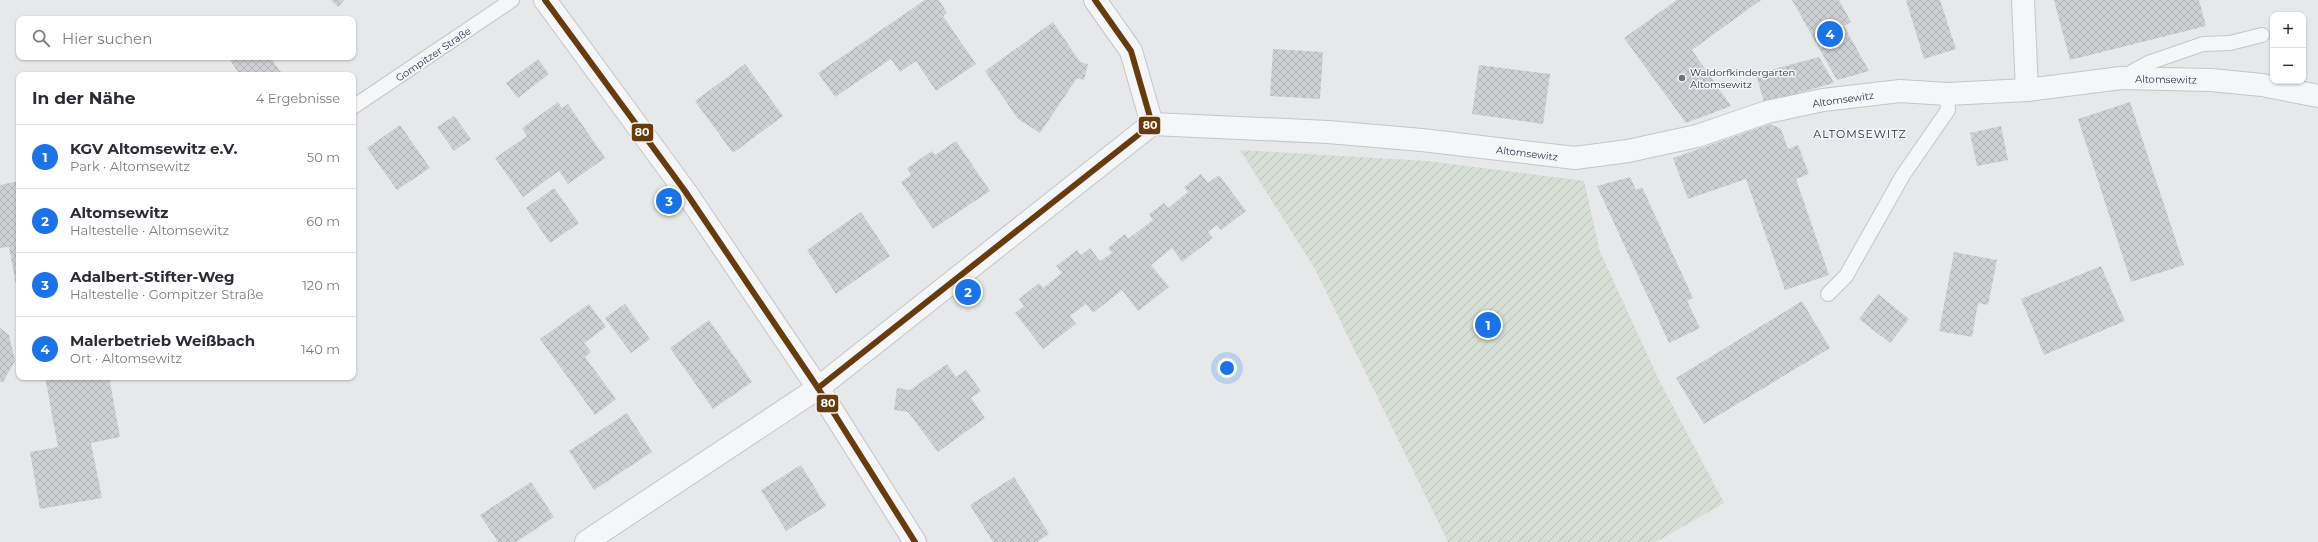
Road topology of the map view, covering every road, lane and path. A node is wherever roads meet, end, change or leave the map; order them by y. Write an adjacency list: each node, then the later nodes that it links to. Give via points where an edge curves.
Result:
1 (512, 0): 10 (lane, Gompitzer Straße)
2 (545, 0): 13 (street, via 685,191)
3 (1095, 0): 11 (street, via 1131,52)
4 (2022, 0): 7 (street)
5 (2262, 35): 6 (lane, via 2230,43 2203,44 2148,62)
6 (2121, 78): 7 (street, Altomsewitz); 9 (street, Altomsewitz, via 2210,80 2262,85)
7 (2027, 90): 8 (street, Altomsewitz)
8 (1946, 94): 11 (street, Altomsewitz, via 1900,91 1823,100 1767,112 1697,136 1628,151 1575,158 1328,132); 12 (lane, via 1948,110 1903,175 1846,276)
9 (2318, 96)
10 (356, 105)
11 (1152, 124): 13 (street)
12 (1828, 294)
13 (818, 388): 14 (street); 15 (street)
14 (586, 542)
15 (915, 542)

